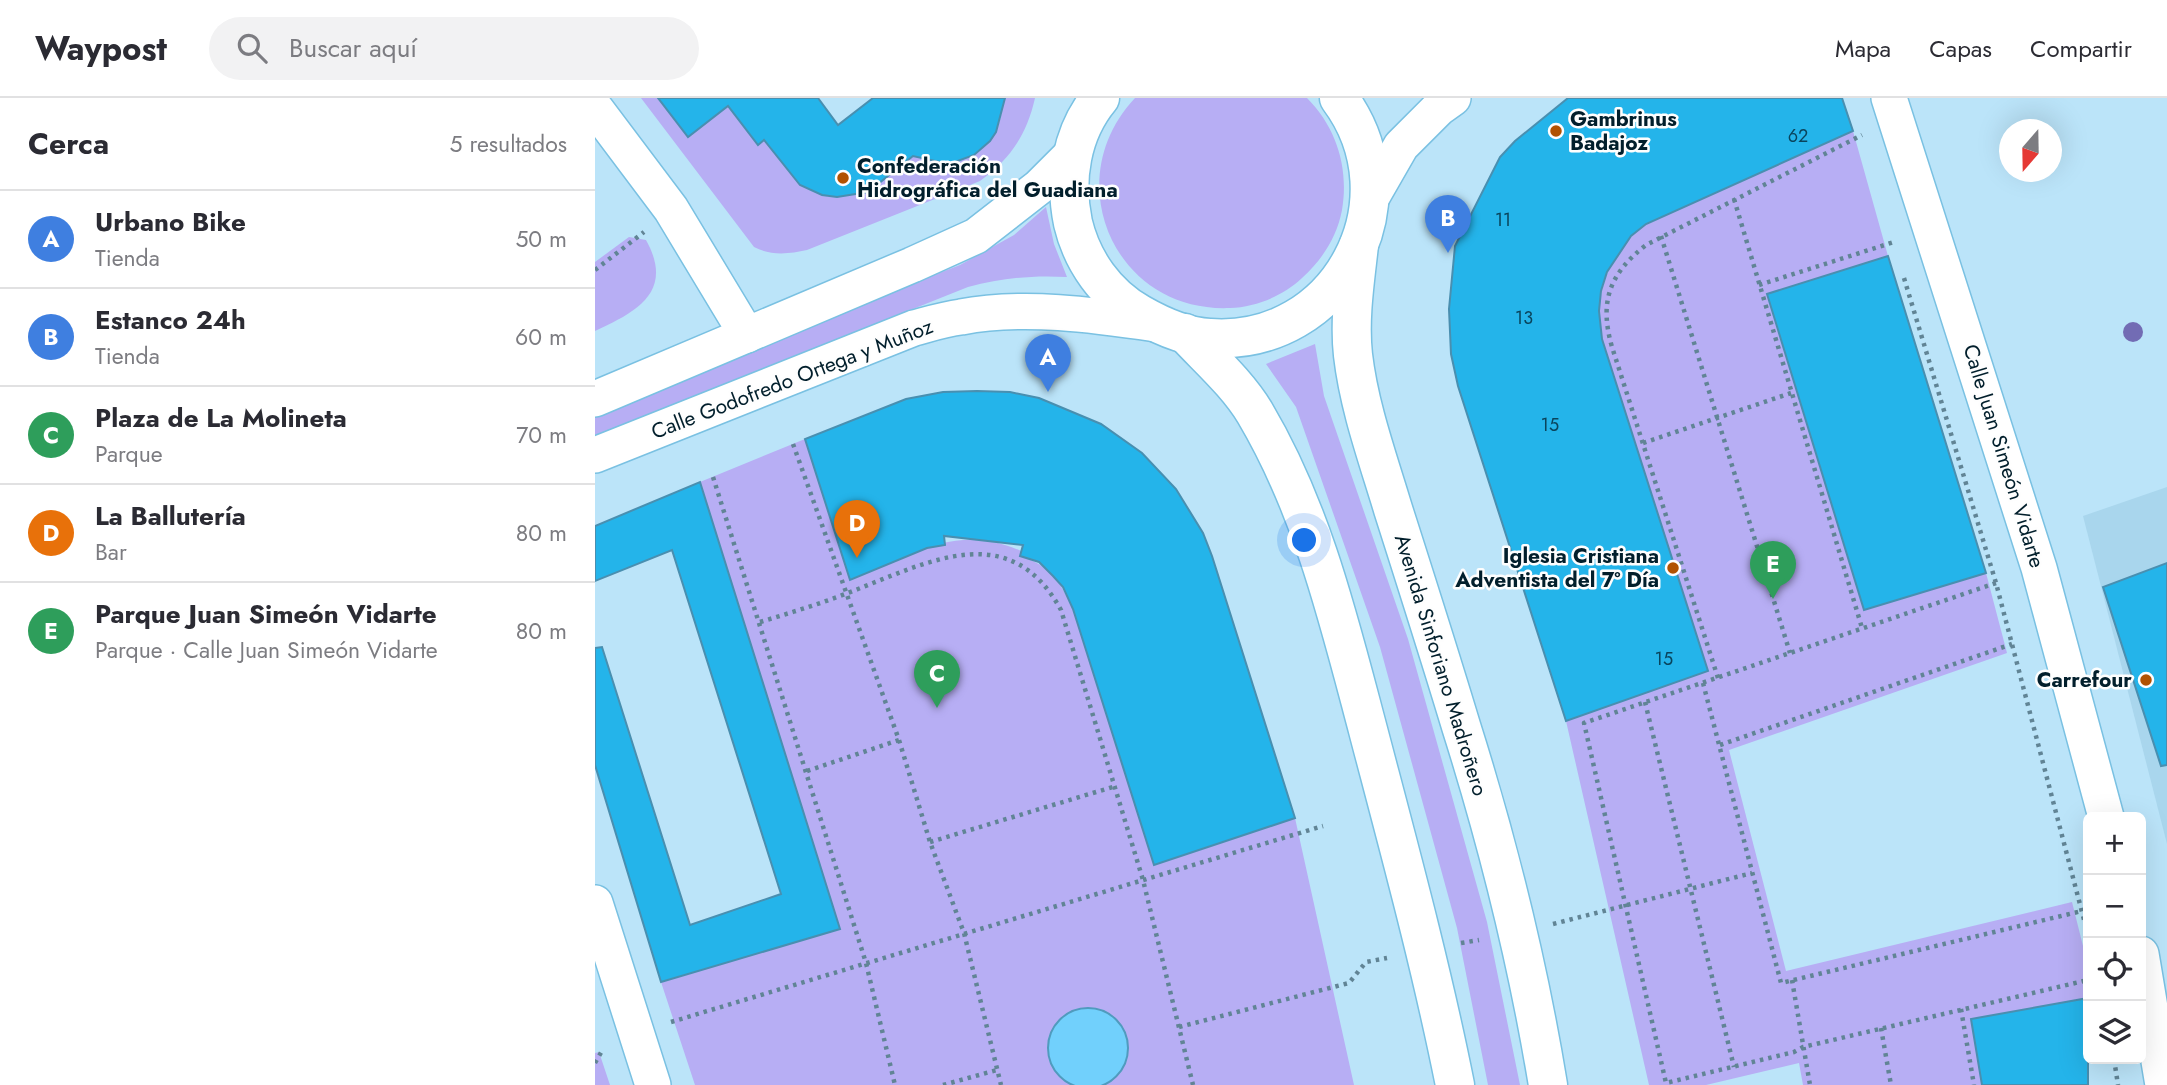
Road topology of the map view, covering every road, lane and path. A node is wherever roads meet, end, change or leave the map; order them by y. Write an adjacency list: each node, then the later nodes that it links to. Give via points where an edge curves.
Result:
1 (1100, 98): 7 (main road, via 1081,128)
2 (1339, 98): 9 (main road, via 1364,146)
3 (1453, 98): 9 (street, via 1401,146)
4 (1889, 98): 39 (street, Calle Juan Simeón Vidarte, via 2039,568)
5 (595, 108): 10 (street)
6 (1862, 135): 8 (path)
7 (1073, 153): 17 (main road, via 1070,208 1085,256 1115,297); 18 (street, via 1039,187 976,236)
8 (1734, 199): 11 (path); 16 (path)
9 (1370, 200): 12 (main road)
10 (672, 211): 15 (path); 18 (street)
11 (1661, 236): 21 (path); 22 (path, via 1622,267 1613,281 1606,313 1612,347)
12 (1359, 245): 17 (main road, via 1335,285 1300,316 1233,338 1208,338); 50 (main road, Avenida Sinforiano Madroñero, via 1352,315 1360,394 1468,747)
13 (1898, 255): 16 (path, via 1893,242)
14 (1901, 268): 26 (path)
15 (595, 270)
16 (1759, 285): 19 (path)
17 (1172, 329): 24 (street, Calle Godofredo Ortega y Muñoz, via 1083,314 963,316 913,328); 51 (main road, via 1253,409 1301,505 1329,585)
18 (747, 335): 20 (street)
19 (1791, 393): 21 (path); 29 (path)
20 (595, 399)
21 (1718, 418): 22 (path); 31 (path)
22 (1643, 443): 32 (path)
23 (793, 444): 27 (path)
24 (595, 455)
25 (713, 477): 28 (path)
26 (1996, 583): 29 (path); 30 (path)
27 (846, 594): 28 (path); 35 (path); 38 (path, via 958,554 979,553 1033,572 1061,610)
28 (760, 622): 37 (path)
29 (1862, 628): 31 (path)
30 (2012, 644): 36 (path); 47 (path)
31 (1790, 653): 32 (path)
32 (1718, 678): 33 (path)
33 (1703, 683): 34 (path); 36 (path)
34 (1645, 702): 44 (path); 46 (path, via 1584,723)
35 (899, 740): 37 (path); 41 (path)
36 (1720, 746): 42 (path)
37 (807, 771): 52 (path)
38 (1116, 786): 41 (path); 43 (path)
39 (2105, 812)
40 (1323, 826): 43 (path)
41 (930, 842): 49 (path)
42 (1752, 873): 44 (path); 53 (path, via 1781,982)
43 (1143, 880): 49 (path); 58 (path)
44 (1689, 889): 46 (path); 63 (path)
45 (595, 903): 60 (street)
46 (1625, 906): 50 (path); 63 (path, via 1666,1083)
47 (2082, 911): 48 (path); 53 (path)
48 (2083, 915)
49 (964, 933): 52 (path); 64 (path)
50 (1518, 933): 51 (path); 71 (main road, Avenida Sinforiano Madroñero)
51 (1426, 950): 70 (main road)
52 (866, 963): 60 (path); 66 (path)
53 (1792, 980): 61 (path)
54 (2083, 981): 57 (path)
55 (2146, 982): 76 (street)
56 (1349, 983): 58 (path)
57 (1961, 1009): 59 (path); 74 (path)
58 (1179, 1027): 69 (path)
59 (1881, 1028): 61 (path); 73 (path)
60 (637, 1032): 65 (street)
61 (1803, 1047): 63 (path); 72 (path)
62 (2115, 1064): 75 (path)
63 (1734, 1067)
64 (997, 1070): 67 (path); 68 (path)
65 (653, 1085)
66 (895, 1085)
67 (943, 1085)
68 (1001, 1085)
69 (1193, 1085)
70 (1455, 1085)
71 (1548, 1085)
72 (1810, 1085)
73 (1891, 1085)
74 (1974, 1085)
75 (2118, 1085)
76 (2164, 1085)

